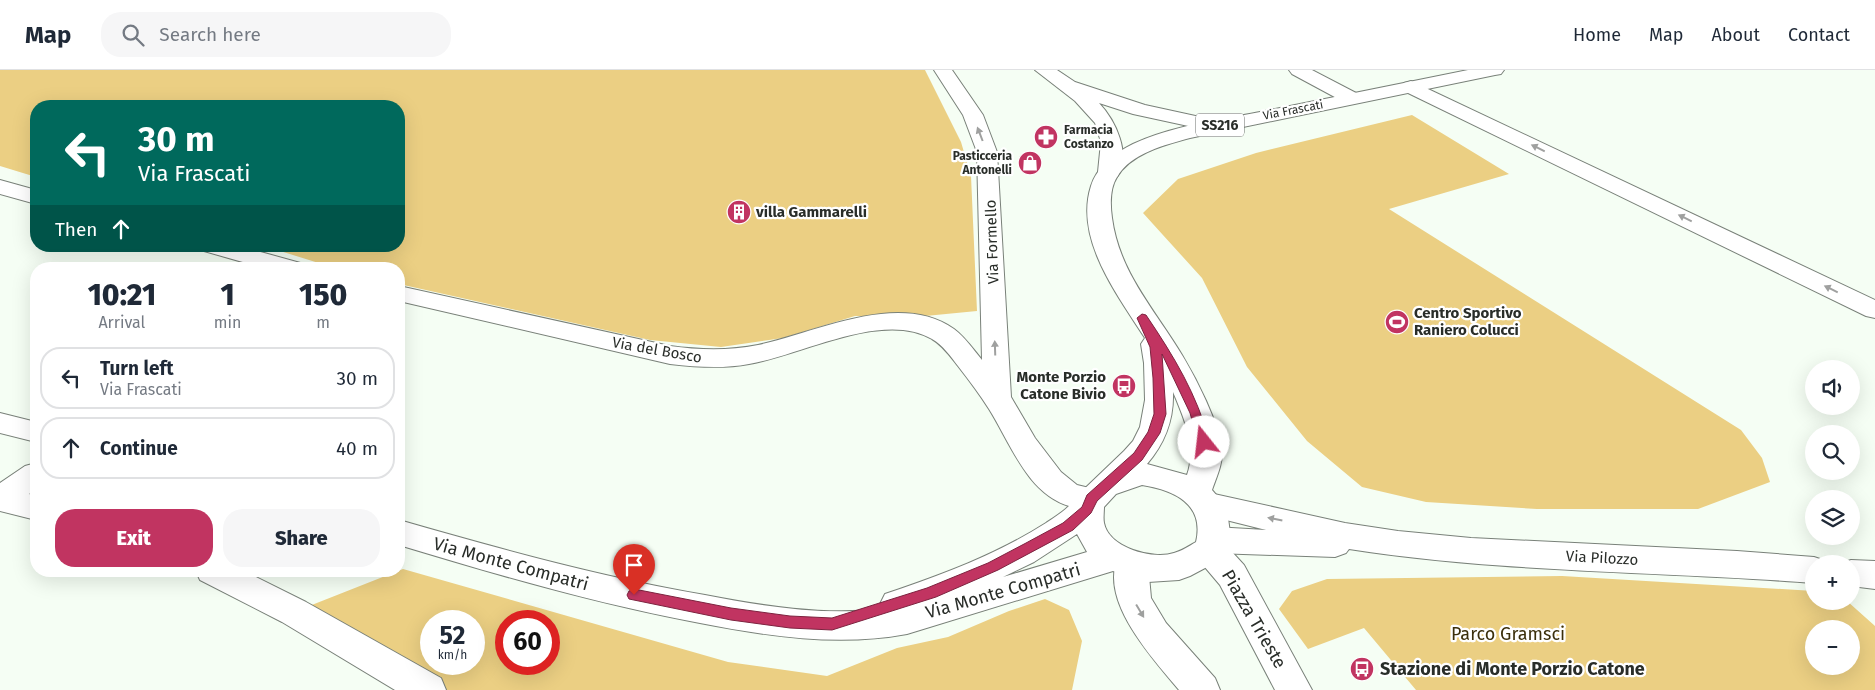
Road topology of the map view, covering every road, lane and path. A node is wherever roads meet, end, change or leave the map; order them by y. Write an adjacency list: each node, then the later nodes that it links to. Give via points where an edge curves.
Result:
1 (943, 70): 19 (street, Via Formello, one-way to 1, via 987,152 973,115)
2 (1044, 70): 6 (street)
3 (1298, 70): 9 (street)
4 (1495, 70): 7 (street, Via Frascati / SS216)
5 (1338, 71): 8 (street)
6 (1069, 86): 10 (street, via 1140,110); 11 (street, via 1092,107 1108,132 1111,151)
7 (1411, 87): 8 (street, Via Frascati / SS216); 17 (street, one-way to 7)
8 (1378, 93): 9 (street, Via Frascati / SS216)
9 (1351, 98): 10 (street, Via Frascati / SS216)
10 (1216, 126): 11 (street, Via Frascati / SS216, via 1150,144)
11 (1109, 172): 18 (street, Via Frascati / SS216, via 1099,198 1102,238 1112,268)
12 (0, 187): 13 (street)
13 (30, 195)
14 (234, 252): 15 (street)
15 (270, 262)
16 (405, 295): 19 (street, Via del Bosco, via 692,358 759,354 849,327 888,322 920,324 945,335)
17 (1875, 310)
18 (1142, 318): 23 (street, Via Frascati / SS216, via 1155,347 1160,414 1154,433 1138,457); 24 (street, Via Frascati / SS216, via 1169,357 1196,413 1208,456)
19 (999, 401): 23 (street, Via del Bosco, via 1008,420 1058,488 1072,496)
20 (0, 423): 21 (street)
21 (30, 430)
22 (30, 478): 25 (street)
23 (1095, 497): 24 (street, via 1122,477 1141,474 1179,482); 30 (street, via 1090,533 1100,546); 35 (street, Via Monte Compatri / SS216, via 1068,526 993,566 931,593)
24 (1200, 498): 28 (street, Via Pilozzo, one-way to 24, via 1345,536); 29 (street, via 1214,519)
25 (1, 499): 26 (street)
26 (30, 506)
27 (405, 535): 35 (street, Via Monte Compatri / SS216, via 616,592 731,614)
28 (1391, 543): 29 (street, Via Pilozzo); 31 (street, Via Pilozzo, via 1471,551)
29 (1212, 545): 30 (street, via 1188,565 1170,569 1151,569); 38 (street, Piazza Trieste, via 1254,613)
30 (1123, 561): 35 (street, Via Monte Compatri / SS216, via 880,624); 37 (street, one-way to 37, via 1134,600 1154,634)
31 (1805, 569)
32 (1860, 574): 33 (street)
33 (1875, 575)
34 (224, 577): 36 (street, via 294,612)
35 (832, 624)
36 (428, 690)
37 (1202, 690)
38 (1294, 690)

